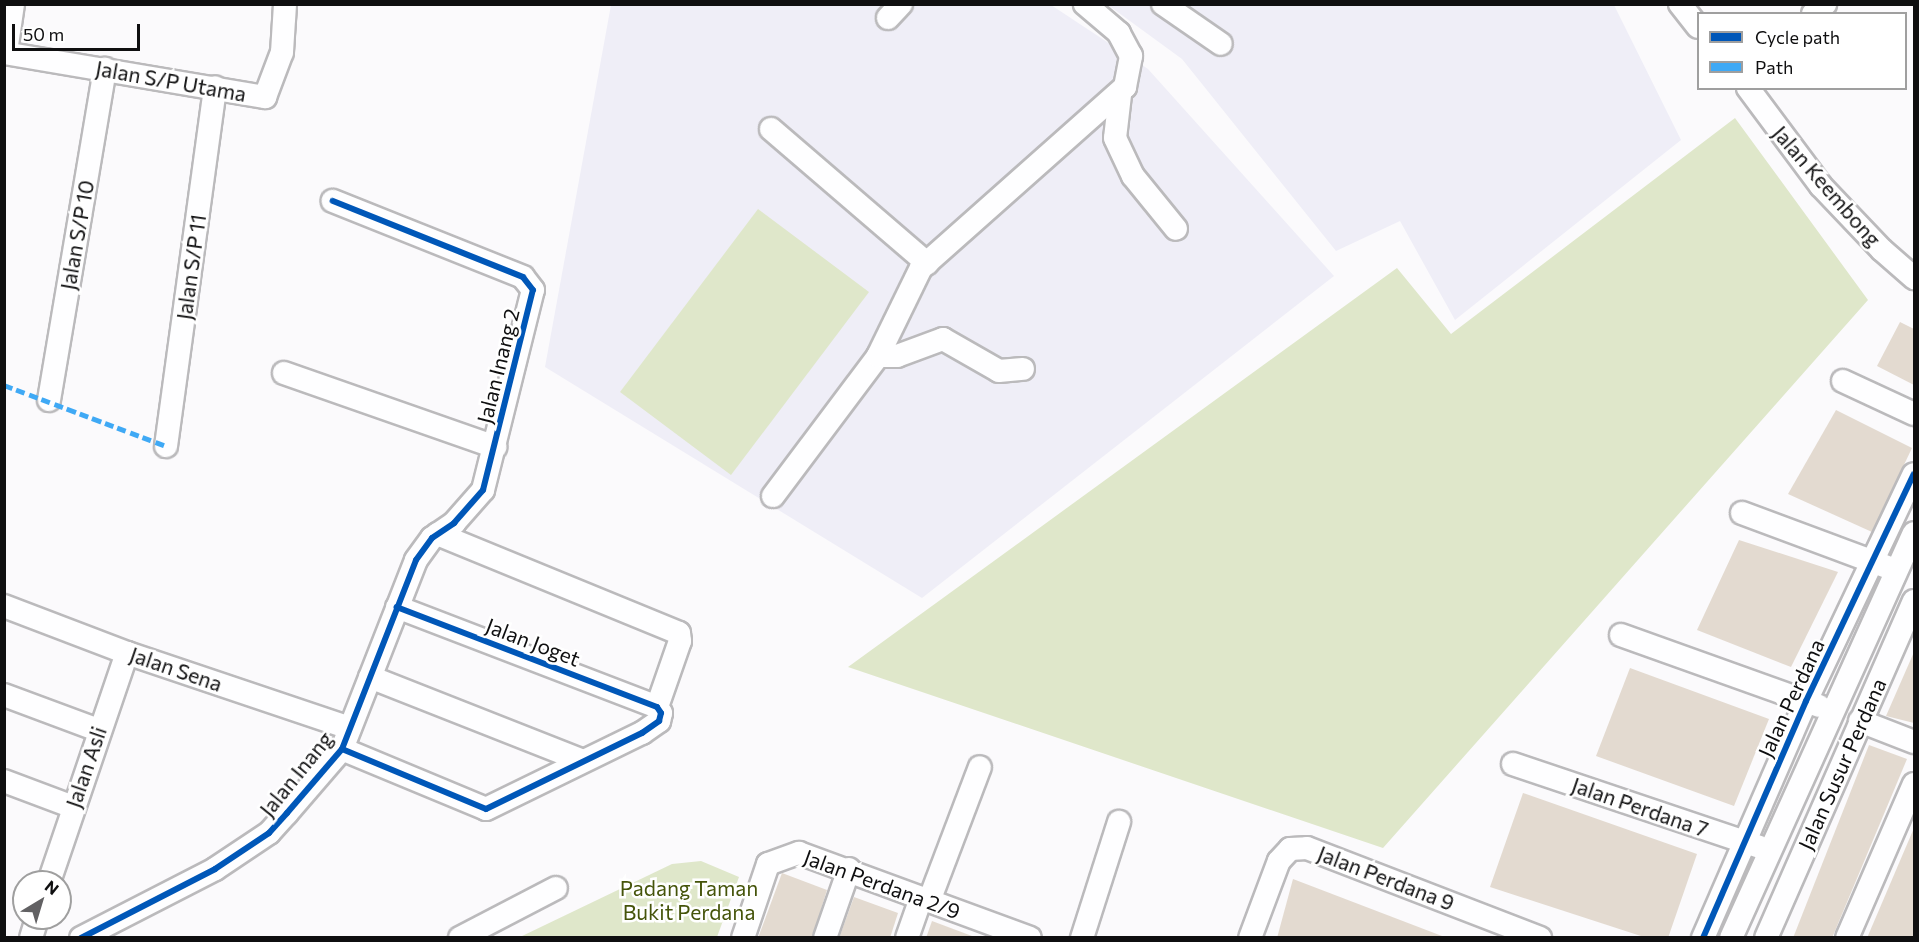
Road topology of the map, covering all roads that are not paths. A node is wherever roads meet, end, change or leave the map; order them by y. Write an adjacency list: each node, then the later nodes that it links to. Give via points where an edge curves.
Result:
1 (13, 4): 8 (street, Jalan S/P Utama)
2 (285, 4): 10 (street, Jalan S/P Utama, via 282,52 265,97)
3 (1085, 4): 12 (street, via 1119,33 1131,56 1129,76)
4 (1163, 4): 7 (street)
5 (1680, 4): 6 (street)
6 (1697, 26)
7 (1221, 44)
8 (5, 53): 9 (street, Jalan S/P Utama)
9 (105, 69): 10 (street, Jalan S/P Utama); 22 (street, Jalan S/P 10)
10 (215, 87): 24 (street, Jalan S/P 11)
11 (1749, 90): 17 (street, Jalan Keembong, via 1821,186 1882,250)
12 (1120, 95): 15 (street, via 1115,138 1133,176); 16 (street)
13 (771, 129): 16 (street)
14 (333, 201): 25 (street, Jalan Inang 2, via 523,277 533,290)
15 (1176, 229)
16 (927, 263): 18 (street, via 913,277)
17 (1913, 274)
18 (878, 356): 19 (street, via 897,356 942,339 999,371); 27 (street)
19 (1023, 369)
20 (284, 373): 25 (street)
21 (1843, 381): 23 (street)
22 (49, 400)
23 (1914, 414)
24 (166, 446)
25 (495, 447): 30 (street, Jalan Inang 2, via 483,490 454,523)
26 (1914, 474): 31 (street, Jalan Perdana)
27 (773, 496)
28 (1742, 513): 31 (street)
29 (1914, 533): 32 (street, Jalan Perdana)
30 (435, 536): 35 (street, Jalan Inang, via 416,560); 41 (street, via 679,633 680,641)
31 (1873, 562): 32 (street); 40 (street, Jalan Perdana)
32 (1897, 571): 42 (street, Jalan Perdana)
33 (1914, 602): 43 (street, Jalan Susur Perdana)
34 (4, 606): 37 (street, Jalan Sena)
35 (397, 607): 38 (street, Jalan Inang); 41 (street, Jalan Joget)
36 (1621, 635): 40 (street)
37 (127, 653): 44 (street, Jalan Asli); 45 (street, Jalan Sena)
38 (370, 677): 45 (street, Jalan Inang); 47 (street)
39 (4, 695): 44 (street)
40 (1806, 701): 42 (street); 54 (street, Jalan Perdana)
41 (657, 707): 47 (street, Jalan Sena, via 661,713 659,721 642,733)
42 (1832, 710): 55 (street, Jalan Perdana)
43 (1860, 721): 46 (street); 61 (street, Jalan Susur Perdana)
44 (98, 730): 52 (street, Jalan Asli)
45 (346, 738): 47 (street, Jalan Sena, via 486,809); 62 (street, Jalan Inang, via 269,833 246,850)
46 (1914, 742)
47 (581, 760)
48 (1513, 764): 54 (street, Jalan Perdana 7)
49 (980, 767): 59 (street)
50 (4, 781): 52 (street)
51 (1914, 784): 73 (street)
52 (73, 807): 57 (street, Jalan Asli)
53 (1119, 822): 68 (street)
54 (1745, 842): 55 (street, Jalan Perdana 7); 71 (street, Jalan Perdana)
55 (1768, 850): 72 (street, Jalan Perdana)
56 (849, 869): 59 (street, Jalan Perdana 2/9); 64 (street, Jalan Perdana 2/9, via 799,853 768,864); 65 (street)
57 (53, 870)
58 (556, 888): 63 (street)
59 (925, 899): 60 (street, Jalan Perdana 2/9); 66 (street)
60 (995, 931): 67 (street, Jalan Perdana 2/9)
61 (1768, 932)
62 (81, 938)
63 (460, 938)
64 (743, 938)
65 (825, 938)
66 (907, 938)
67 (1030, 938)
68 (1082, 938)
69 (1250, 938): 70 (street, Jalan Perdana 9, via 1279,861 1290,849 1307,848)
70 (1540, 938)
71 (1703, 938)
72 (1731, 938)
73 (1847, 938)

